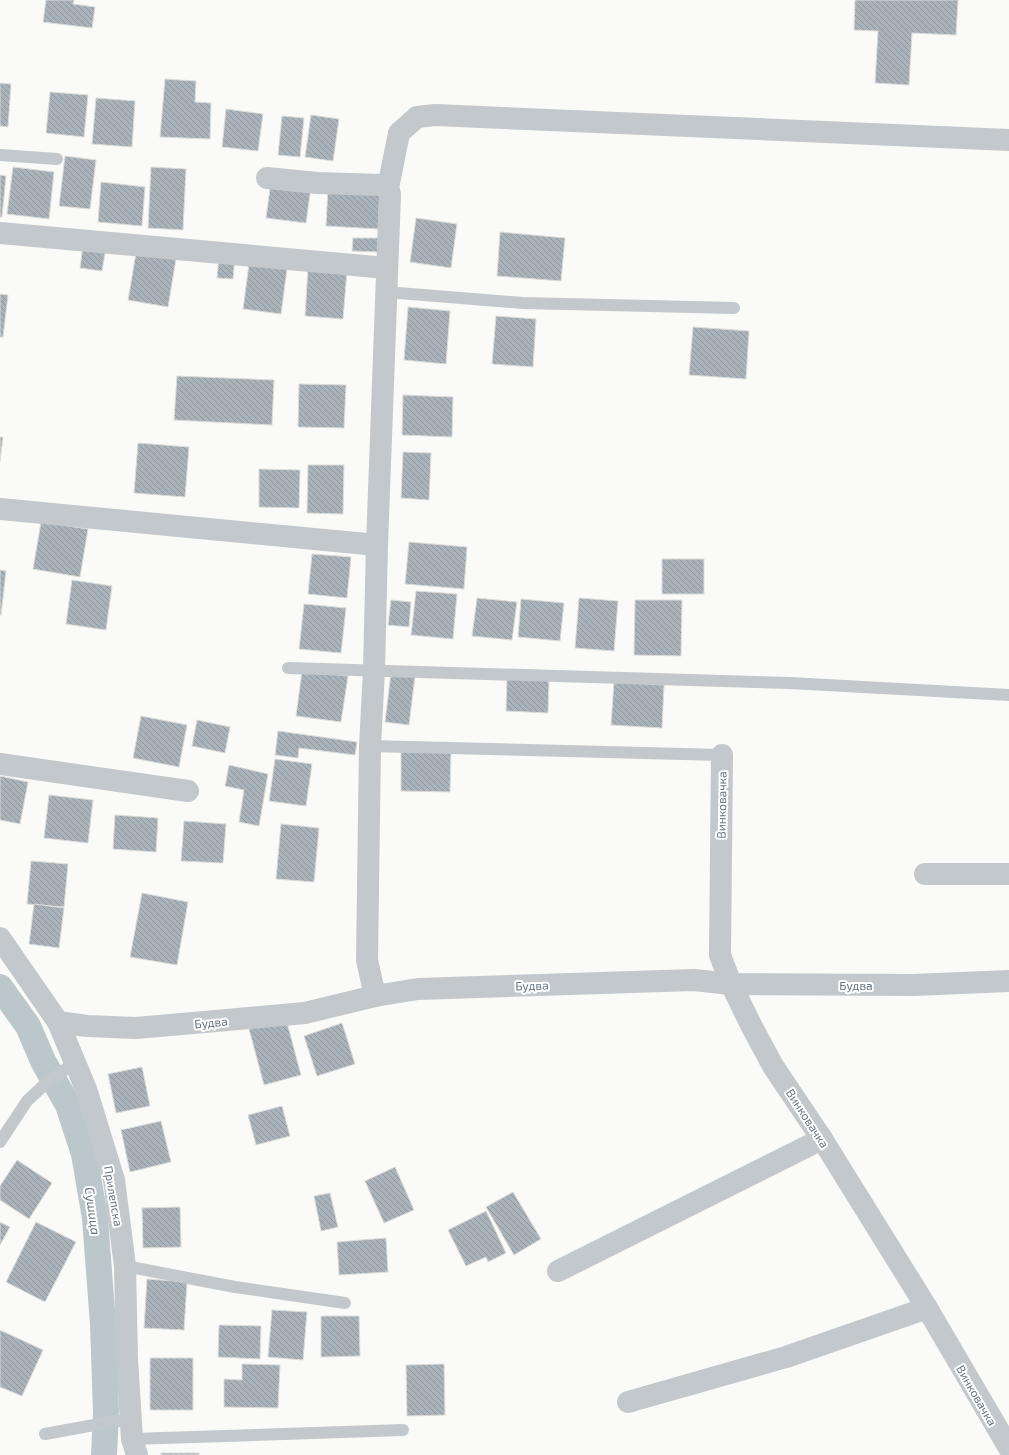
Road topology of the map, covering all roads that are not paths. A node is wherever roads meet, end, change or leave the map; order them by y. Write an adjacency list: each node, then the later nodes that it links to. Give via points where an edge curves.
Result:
1 (1009, 140): 5 (street, via 435,115 417,117 398,133)
2 (0, 155): 3 (lane)
3 (57, 159)
4 (266, 178): 5 (street, via 382,185)
5 (388, 188): 7 (street, via 390,194)
6 (0, 233): 7 (street)
7 (387, 268): 8 (street)
8 (386, 292): 9 (lane, via 523,303); 11 (street)
9 (734, 308)
10 (0, 509): 11 (street)
11 (377, 545): 13 (street)
12 (288, 668): 13 (lane)
13 (374, 670): 14 (lane, via 790,683); 15 (street)
14 (1009, 695)
15 (370, 746): 16 (lane); 24 (street, via 367,960)
16 (722, 755): 23 (street, Винковачка, via 720,955)
17 (0, 764): 18 (street)
18 (188, 791)
19 (925, 874): 20 (street)
20 (1009, 874)
21 (0, 938): 25 (street, Прилепска)
22 (1009, 981): 23 (street, Будва, via 914,985)
23 (731, 984): 24 (street, Будва, via 679,980 418,989); 27 (street, Винковачка, via 773,1066)
24 (375, 996): 25 (street, Будва, via 304,1013 136,1028)
25 (58, 1022): 26 (street, Прилепска)
26 (69, 1067): 28 (lane, via 27,1101); 29 (street, Прилепска, via 86,1089 114,1180)
27 (822, 1138): 30 (street); 32 (street, Винковачка)
28 (0, 1142)
29 (125, 1266): 31 (lane, via 235,1287); 36 (street, Прилепска)
30 (558, 1271)
31 (345, 1303)
32 (927, 1308): 33 (street, via 786,1356); 37 (street, Винковачка)
33 (628, 1402)
34 (403, 1430): 36 (lane)
35 (45, 1434): 36 (lane, via 94,1425)
36 (129, 1434)
37 (1009, 1448)

